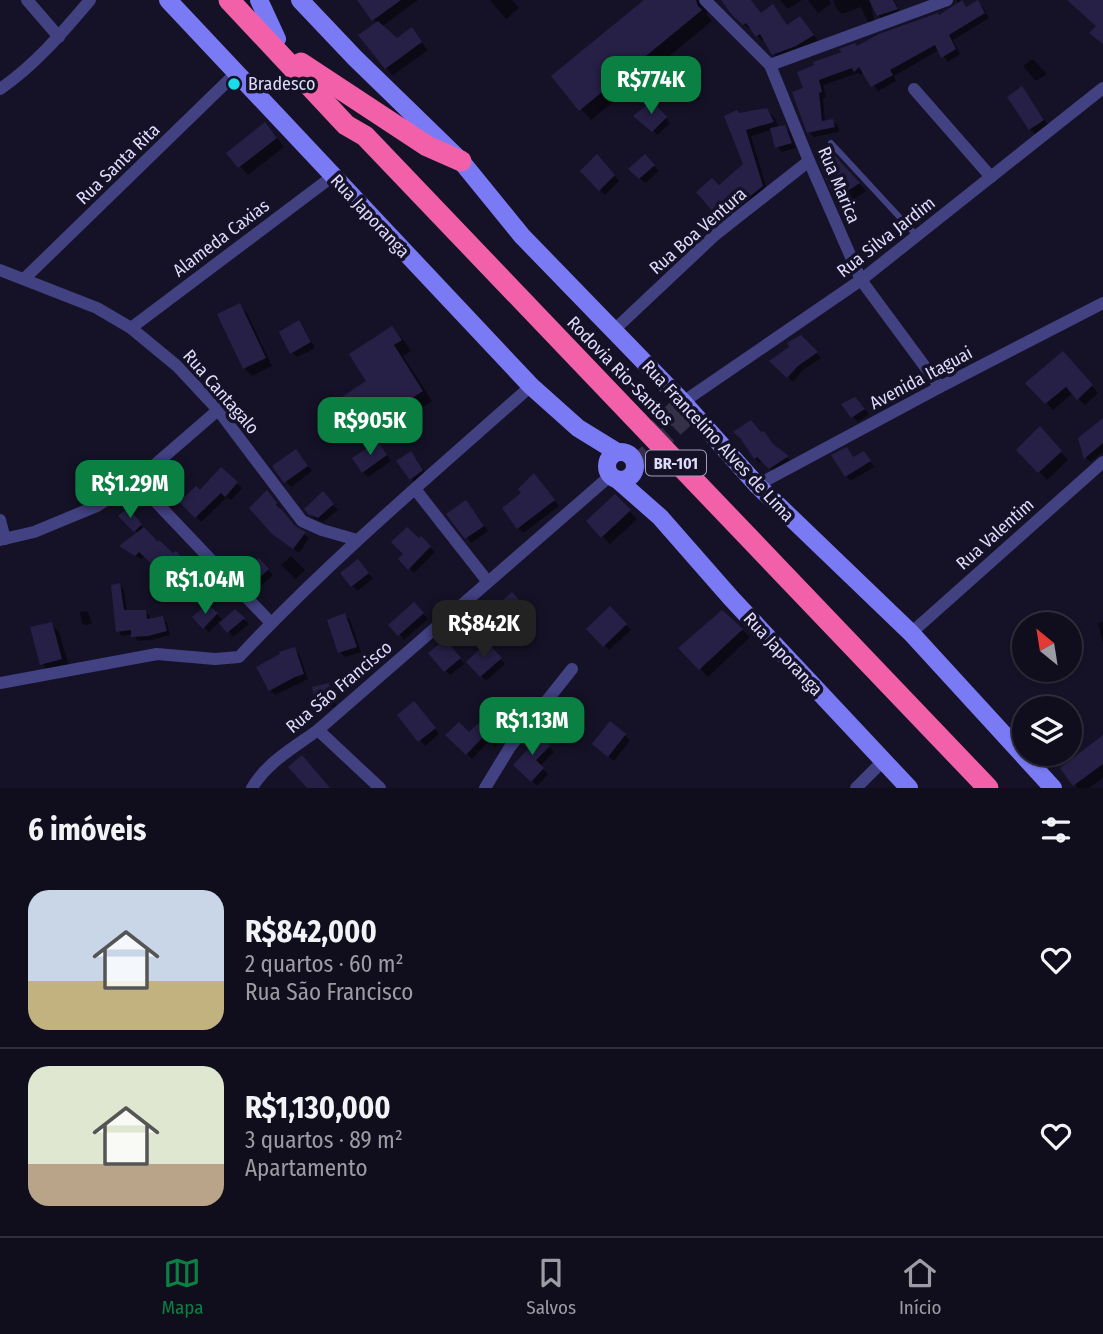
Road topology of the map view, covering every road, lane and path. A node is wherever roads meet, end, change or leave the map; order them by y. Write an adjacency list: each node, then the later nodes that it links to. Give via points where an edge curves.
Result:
1 (27, 0): 8 (street)
2 (90, 0): 8 (street)
3 (168, 0): 11 (main road, Rua Japoranga)
4 (300, 0): 17 (main road, Rua Francelino Alves de Lima)
5 (947, 0): 10 (street)
6 (247, 1): 9 (highway, Rodovia Rio-Santos / BR-101); 15 (highway, Rodovia Rio-Santos / BR-101, via 346,125)
7 (711, 2): 10 (street, Rua Marica)
8 (59, 37): 13 (street)
9 (301, 63): 15 (highway, Rodovia Rio-Santos / BR-101, via 358,120); 17 (highway, via 427,146)
10 (770, 65): 18 (street, Rua Marica)
11 (236, 73): 19 (main road, Rua Japoranga); 23 (street, Rua Santa Rita)
12 (1103, 88): 20 (street, Rua Silva Jardim)
13 (0, 89)
14 (914, 89): 20 (street)
15 (365, 136): 54 (highway, Rodovia Rio-Santos / BR-101)
16 (831, 143): 21 (lane)
17 (461, 161): 27 (main road, Rua Francelino Alves de Lima, via 522,236)
18 (809, 162): 24 (street, Rua Marica); 27 (street, Rua Boa Ventura, via 715,235)
19 (332, 176): 26 (street, Alameda Caxias); 28 (main road, Rua Japoranga)
20 (991, 177): 21 (street, Rua Silva Jardim)
21 (917, 236): 24 (street, Rua Silva Jardim)
22 (0, 270): 23 (street, Rua Cantagalo)
23 (24, 279): 26 (street, Rua Cantagalo, via 97,307)
24 (861, 280): 29 (street, Rua Marica); 30 (street, Rua Silva Jardim)
25 (1103, 303): 29 (street, Avenida Itaguai)
26 (131, 328): 31 (street, Rua Cantagalo, via 177,366)
27 (613, 331): 30 (main road, Rua Francelino Alves de Lima)
28 (531, 386): 32 (main road, Rua Japoranga); 38 (street)
29 (940, 387): 37 (street, Avenida Itaguai)
30 (683, 402): 37 (main road, Rua Francelino Alves de Lima)
31 (218, 410): 36 (street); 41 (street, Rua Cantagalo, via 302,520)
32 (578, 428): 33 (main road, Rua Japoranga); 35 (main road, Rua Japoranga)
33 (617, 452): 35 (main road, via 607,461); 35 (main road, via 633,458 635,465)
34 (1103, 462): 44 (street, Rua Valentim)
35 (617, 475): 42 (street, Rua São Francisco); 48 (main road, Rua Japoranga)
36 (136, 481): 40 (street, via 97,506); 43 (street)
37 (757, 485): 44 (main road, Rua Francelino Alves de Lima)
38 (415, 489): 41 (street); 42 (street)
39 (0, 520): 40 (street)
40 (2, 539)
41 (357, 540): 43 (street)
42 (488, 582): 47 (street, Rua São Francisco)
43 (271, 623): 46 (street, via 239,657 157,654)
44 (911, 633): 55 (main road, Rua Francelino Alves de Lima)
45 (572, 669): 51 (street, via 510,747)
46 (0, 683)
47 (318, 730): 49 (street, Rua São Francisco, via 272,764); 50 (street)
48 (883, 761): 52 (street); 53 (main road, Rua Japoranga)
49 (252, 788)
50 (380, 788)
51 (485, 788)
52 (856, 788)
53 (909, 788)
54 (988, 788)
55 (1053, 788)

